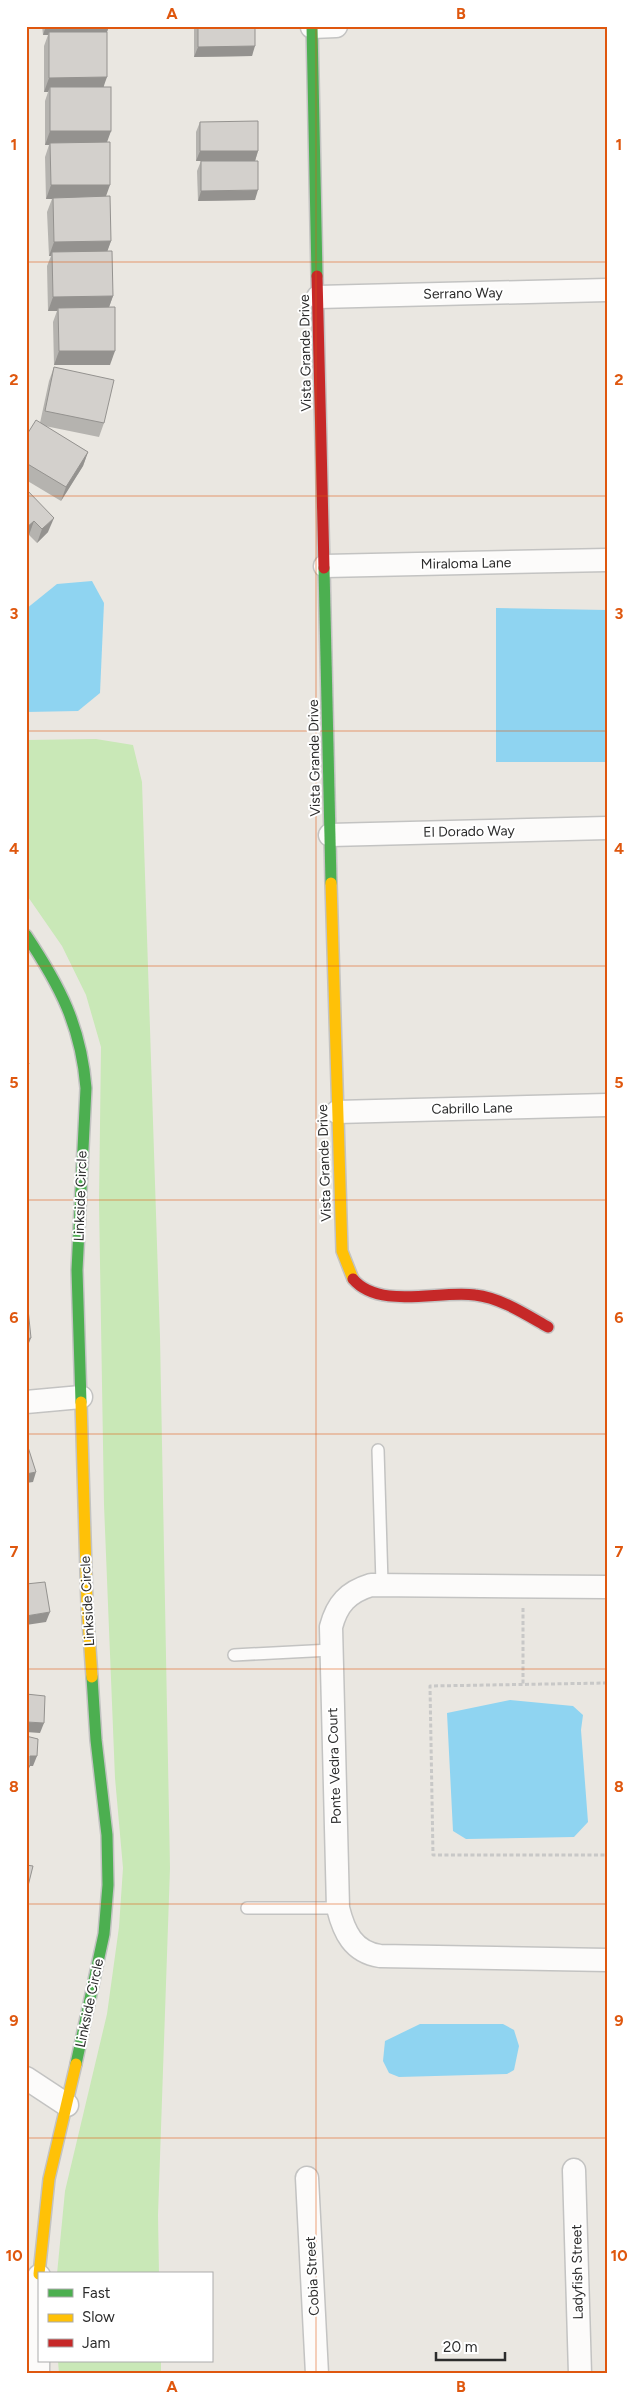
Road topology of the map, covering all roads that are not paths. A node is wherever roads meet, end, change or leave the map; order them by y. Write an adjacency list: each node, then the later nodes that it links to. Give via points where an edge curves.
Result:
1 (336, 26): 2 (street)
2 (312, 27): 4 (street, Vista Grande Drive)
3 (607, 290): 4 (street, Serrano Way)
4 (318, 297): 6 (street, Vista Grande Drive)
5 (607, 560): 6 (street, Miraloma Lane)
6 (325, 566): 8 (street, Vista Grande Drive)
7 (607, 828): 8 (street, El Dorado Way)
8 (330, 835): 11 (street, Vista Grande Drive)
9 (26, 935): 13 (street, Linkside Circle, via 51,971 74,1017 84,1058 86,1088 77,1270)
10 (607, 1105): 11 (street, Cabrillo Lane)
11 (337, 1112): 12 (street, Vista Grande Drive, via 342,1251 348,1271 357,1284 370,1292 385,1295 474,1295 502,1302)
12 (548, 1327)
13 (81, 1397): 14 (street); 24 (street, Linkside Circle, via 86,1605 107,1835 108,1885 104,1934)
14 (26, 1402)
15 (378, 1450): 16 (lane)
16 (382, 1584): 17 (street, Ponte Vedra Court); 18 (street, Ponte Vedra Court, via 360,1588 341,1601 331,1627)
17 (607, 1587)
18 (331, 1650): 19 (lane); 21 (street, Ponte Vedra Court)
19 (234, 1655)
20 (247, 1908): 21 (lane)
21 (338, 1908): 22 (street, Ponte Vedra Court, via 350,1940 362,1951 373,1955)
22 (607, 1960)
23 (26, 2078): 24 (street)
24 (67, 2105): 27 (street, Linkside Circle, via 49,2179 42,2221)
25 (574, 2170): 29 (street, Ladyfish Street)
26 (307, 2178): 28 (street, Cobia Street)
27 (39, 2272)
28 (317, 2374)
29 (580, 2374)

